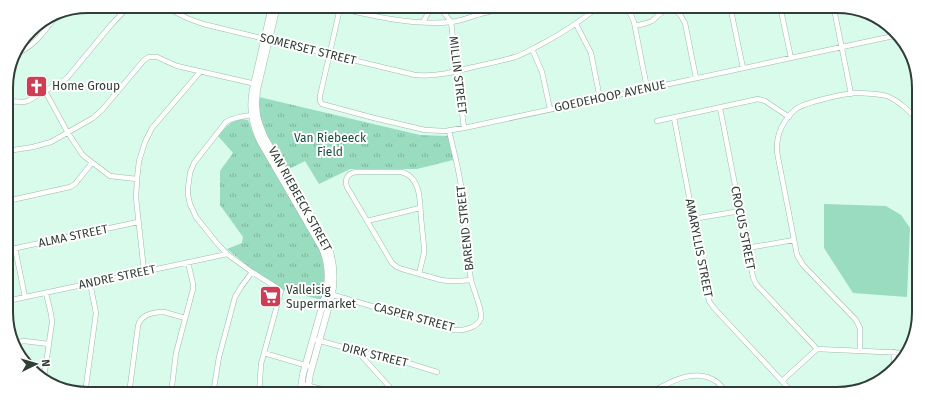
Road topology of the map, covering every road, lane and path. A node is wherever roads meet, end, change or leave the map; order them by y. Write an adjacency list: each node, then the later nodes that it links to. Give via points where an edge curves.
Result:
1 (122, 13): 35 (street, via 67,78)
2 (177, 13): 23 (street, SOMERSET STREET, via 196,22)
3 (271, 13): 23 (street, VAN RIEBEECK STREET)
4 (275, 13): 23 (street, VAN RIEBEECK STREET)
5 (339, 13): 27 (street)
6 (364, 13): 17 (street)
7 (428, 13): 17 (street)
8 (444, 13): 18 (street)
9 (481, 13): 18 (street)
10 (590, 13): 20 (street, SOMERSET STREET)
11 (629, 13): 21 (street)
12 (661, 13): 21 (street, via 652,21)
13 (678, 13): 32 (street, via 685,23)
14 (731, 13): 29 (street)
15 (781, 13): 28 (street)
16 (835, 13): 24 (street)
17 (423, 22): 18 (street)
18 (451, 22): 30 (street, MILLIN STREET)
19 (50, 23): 25 (street, via 34,43)
20 (576, 24): 26 (street, SOMERSET STREET); 37 (street, via 591,53)
21 (635, 26): 34 (street)
22 (891, 36): 24 (street, GOEDEHOOP AVENUE)
23 (267, 39): 27 (street, SOMERSET STREET); 33 (street, VAN RIEBEECK STREET)
24 (841, 47): 28 (street, GOEDEHOOP AVENUE); 36 (street)
25 (24, 49)
26 (532, 49): 30 (street, SOMERSET STREET, via 515,57); 40 (street, via 542,72)
27 (330, 54): 30 (street, SOMERSET STREET, via 415,75); 47 (street, GOEDEHOOP AVENUE, via 320,96 323,105 426,130)
28 (791, 58): 29 (street, GOEDEHOOP AVENUE)
29 (743, 68): 32 (street, GOEDEHOOP AVENUE)
30 (457, 71): 46 (street, MILLIN STREET)
31 (200, 72): 33 (street); 48 (street, via 157,57 147,58 99,113); 51 (street, via 149,132 139,161)
32 (696, 78): 34 (street, GOEDEHOOP AVENUE)
33 (256, 84): 42 (street, VAN RIEBEECK STREET)
34 (647, 88): 37 (street, GOEDEHOOP AVENUE)
35 (45, 91): 38 (street, via 26,102); 48 (street)
36 (851, 94): 41 (street, via 887,96); 43 (street, via 806,104 797,108)
37 (600, 99): 40 (street, GOEDEHOOP AVENUE)
38 (13, 101)
39 (720, 108): 43 (street, via 761,99); 44 (street); 54 (street, CROCUS STREET)
40 (550, 109): 46 (street, GOEDEHOOP AVENUE)
41 (912, 114)
42 (254, 115): 61 (street, via 226,122 194,162 190,177 188,195 194,215); 69 (street, VAN RIEBEECK STREET, via 254,128 260,141 323,250)
43 (788, 117): 58 (street, via 780,131 777,147)
44 (674, 118): 45 (street); 55 (street, AMARYLLIS STREET)
45 (657, 121)
46 (464, 128): 47 (street, GOEDEHOOP AVENUE)
47 (450, 131): 66 (street, BAREND STREET, via 462,191)
48 (68, 132): 49 (street, via 48,143); 50 (street, via 82,154)
49 (13, 150)
50 (92, 163): 51 (street, via 110,176); 52 (street, via 70,187)
51 (137, 179): 57 (street)
52 (13, 200)
53 (420, 208): 56 (street); 56 (street, via 418,191 408,174 352,173 348,175 346,184); 65 (street, via 424,250)
54 (740, 211): 55 (street); 60 (street, CROCUS STREET)
55 (693, 219): 88 (street, AMARYLLIS STREET, via 711,304)
56 (367, 220): 65 (street, via 392,263)
57 (138, 222): 59 (street, ALMA STREET); 63 (street)
58 (794, 240): 60 (street); 80 (street, via 800,261 856,320 860,328)
59 (15, 248): 70 (street)
60 (747, 248): 78 (street, CROCUS STREET, via 756,284)
61 (227, 254): 62 (street, ANDRE STREET); 64 (street)
62 (188, 262): 63 (street, ANDRE STREET); 72 (street, via 193,287)
63 (144, 271): 67 (street, ANDRE STREET)
64 (252, 272): 82 (street, via 281,292); 94 (street, via 235,297 219,357)
65 (419, 274): 66 (street, via 448,281)
66 (471, 280): 73 (street, BAREND STREET, via 481,314)
67 (90, 284): 68 (street, ANDRE STREET); 91 (street, via 96,313)
68 (46, 292): 70 (street, ANDRE STREET); 77 (street, via 52,320)
69 (329, 294): 73 (street, CASPER STREET, via 454,330); 74 (street, VAN RIEBEECK STREET); 75 (street, VAN RIEBEECK STREET)
70 (26, 298): 71 (street, ANDRE STREET)
71 (13, 300)
72 (185, 318): 92 (street, via 164,312 141,318); 93 (street, via 175,357)
73 (478, 323)
74 (313, 339): 75 (street, DIRK STREET); 85 (street, VAN RIEBEECK STREET)
75 (320, 341): 79 (street, DIRK STREET); 85 (street, VAN RIEBEECK STREET)
76 (20, 342): 77 (street)
77 (49, 344): 87 (street)
78 (817, 349): 80 (street); 88 (street)
79 (357, 351): 86 (street, DIRK STREET, via 408,362); 98 (street)
80 (860, 351): 81 (street)
81 (894, 352): 83 (street); 84 (street)
82 (264, 353): 85 (street); 95 (street)
83 (900, 353)
84 (894, 361)
85 (309, 366): 89 (street, VAN RIEBEECK STREET); 90 (street, VAN RIEBEECK STREET)
86 (437, 372)
87 (45, 374)
88 (782, 381): 101 (street, AMARYLLIS STREET)
89 (301, 384): 90 (street); 96 (street, VAN RIEBEECK STREET)
90 (308, 386): 97 (street)
91 (87, 387)
92 (129, 387)
93 (172, 387)
94 (214, 387)
95 (259, 387)
96 (301, 387)
97 (312, 387)
98 (390, 387)
99 (663, 387): 100 (street, via 687,376 707,377)
100 (722, 387)
101 (788, 387)

